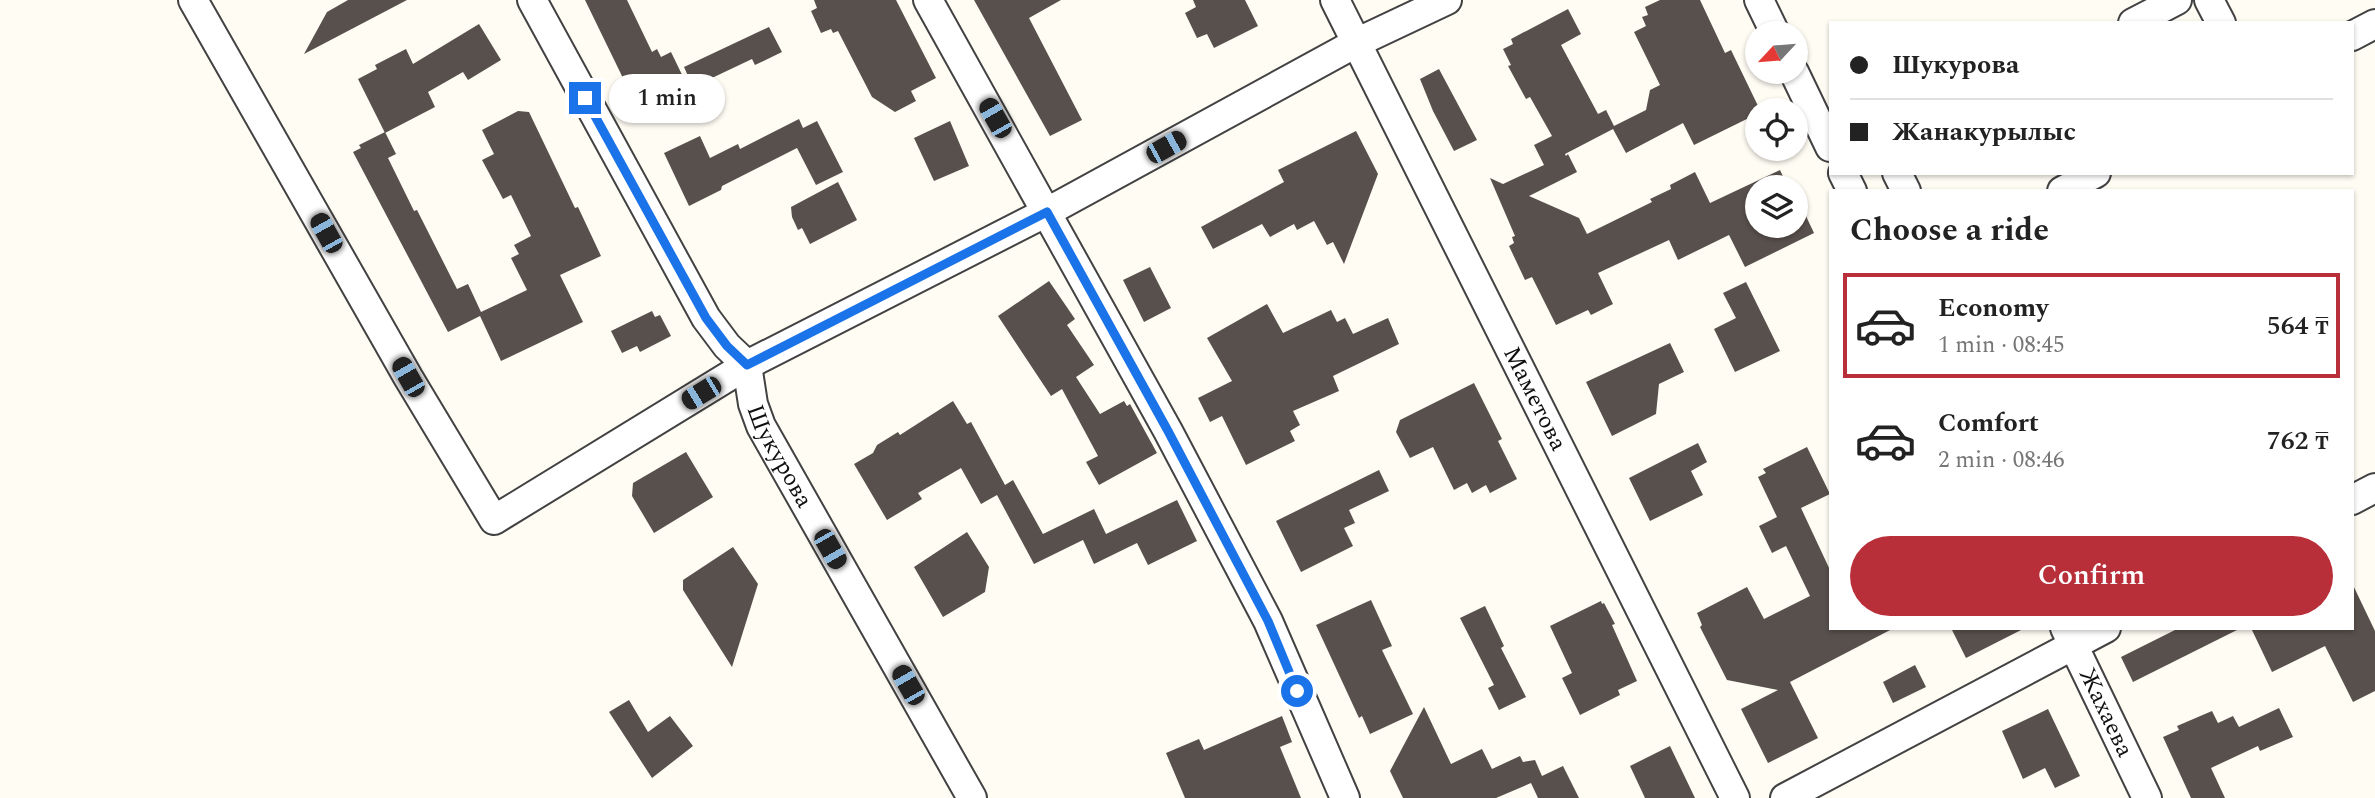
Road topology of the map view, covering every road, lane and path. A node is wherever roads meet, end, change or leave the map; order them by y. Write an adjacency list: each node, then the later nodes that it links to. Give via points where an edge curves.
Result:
1 (193, 0): 18 (street, via 494,520)
2 (532, 0): 18 (street, via 706,318)
3 (928, 0): 17 (street)
4 (1335, 0): 12 (street, Маметова)
5 (1447, 0): 12 (street)
6 (1759, 0): 9 (street)
7 (2177, 0): 10 (street)
8 (2209, 0): 11 (street)
9 (1769, 21)
10 (2137, 21)
11 (2220, 21)
12 (1356, 43): 17 (street); 23 (street, Маметова)
13 (1800, 84): 14 (street)
14 (1829, 145)
15 (2091, 175): 16 (street)
16 (2066, 189)
17 (1047, 212): 18 (street); 22 (street, via 1268,621)
18 (747, 365): 21 (street, Шукурова, via 761,426)
19 (2099, 630): 20 (street)
20 (2069, 638): 24 (street); 25 (street, Жахаева)
21 (972, 798)
22 (1345, 798)
23 (1735, 798)
24 (1785, 798)
25 (2147, 798)

